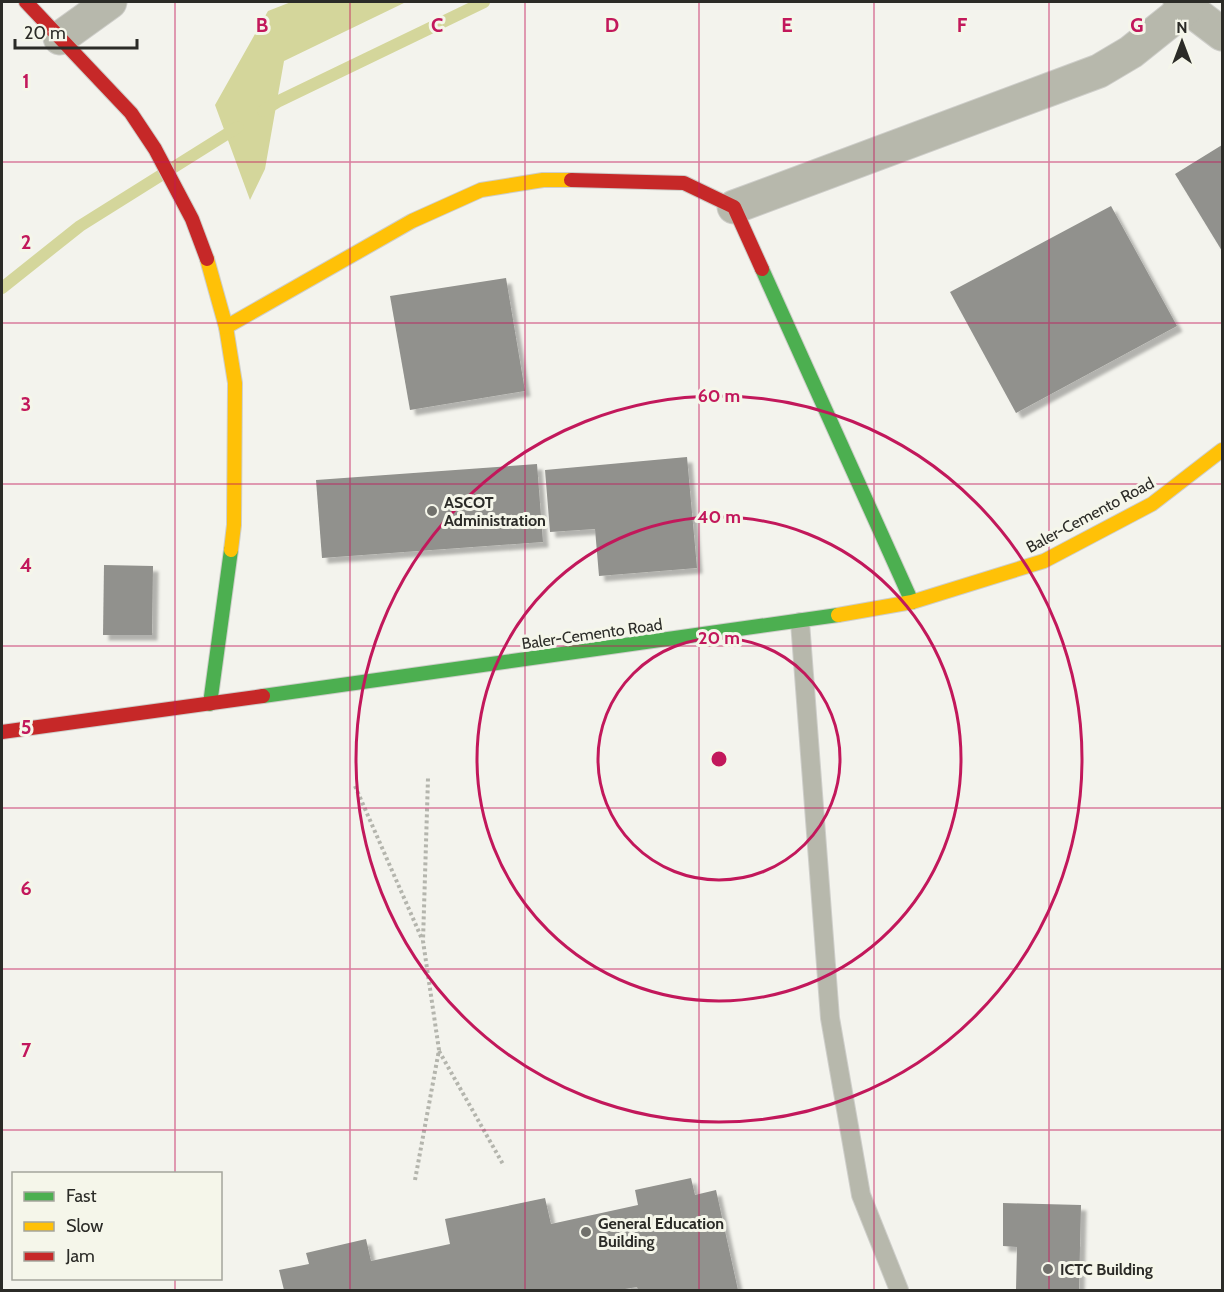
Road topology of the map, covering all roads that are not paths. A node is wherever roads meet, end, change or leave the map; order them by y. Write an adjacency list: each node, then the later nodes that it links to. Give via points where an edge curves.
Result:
1 (26, 2): 5 (street)
2 (110, 2): 5 (street)
3 (1183, 5): 4 (street); 6 (street, via 1131,52 1099,71)
4 (1222, 34)
5 (60, 38): 7 (street, via 131,113 155,149 192,219 212,272)
6 (734, 207): 7 (street, via 684,183 543,180 481,190 412,221); 9 (street)
7 (226, 327): 11 (street, via 235,383 234,525)
8 (1222, 450): 9 (street, Baler-Cemento Road, via 1152,504 1044,561)
9 (912, 602): 10 (street, Baler-Cemento Road)
10 (800, 622): 11 (street, Baler-Cemento Road); 13 (lane, via 830,1018 861,1195)
11 (210, 704): 12 (street, Baler-Cemento Road)
12 (2, 732)
13 (899, 1290)

